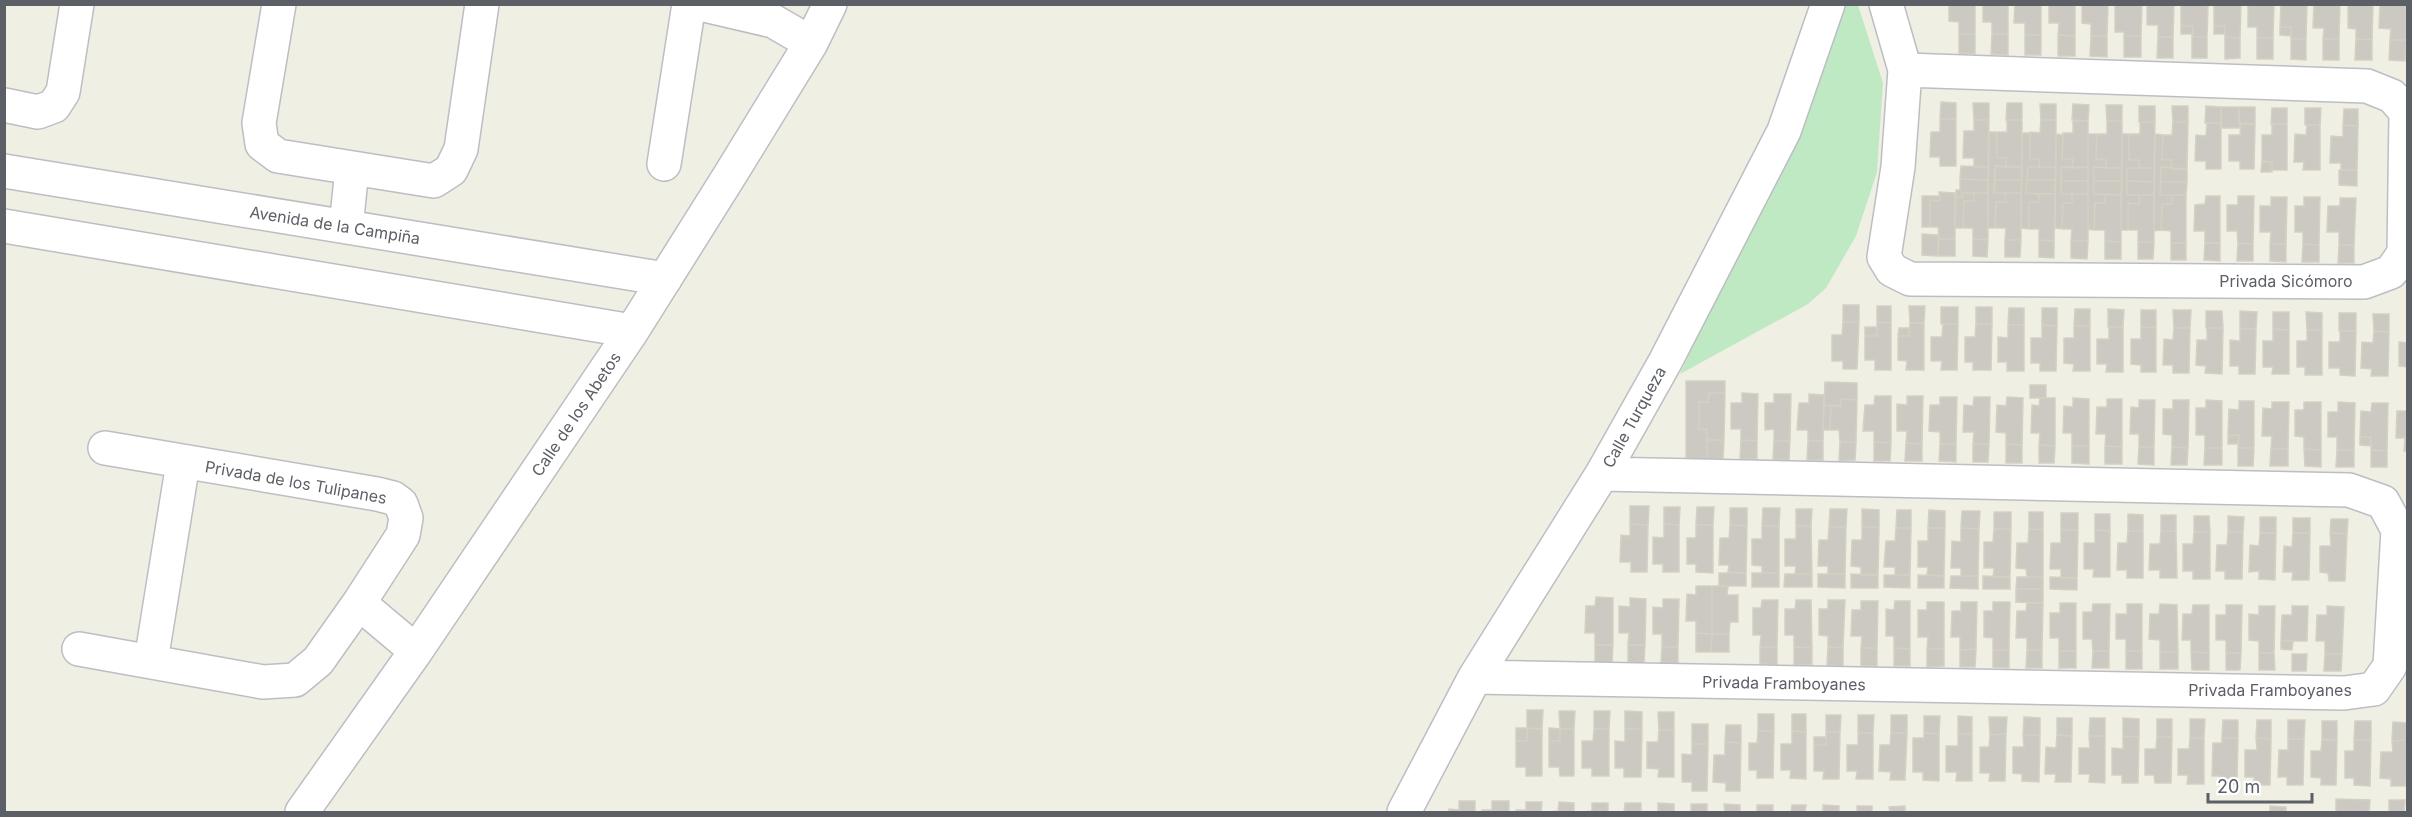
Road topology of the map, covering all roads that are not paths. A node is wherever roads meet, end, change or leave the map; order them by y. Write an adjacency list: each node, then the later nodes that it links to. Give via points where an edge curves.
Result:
1 (77, 4): 11 (street, via 63,92 54,106 38,112)
2 (279, 4): 13 (street, via 259,123 262,144 278,156)
3 (482, 4): 13 (street, via 460,149 452,170 434,181)
4 (688, 4): 12 (street)
5 (700, 4): 9 (street, via 773,21)
6 (830, 4): 9 (street, Calle de los Abetos)
7 (1828, 4): 21 (street, Calle Turqueza, via 1784,131 1665,362)
8 (1886, 4): 10 (street, Privada Sicómoro)
9 (810, 43): 17 (street, Calle de los Abetos)
10 (1905, 70): 10 (street, Privada Sicómoro, via 2367,86 2392,96 2406,112 2404,253 2391,272 2364,282 1910,279 1892,270 1884,257 1898,167)
11 (4, 105)
12 (664, 164)
13 (352, 169): 16 (street)
14 (4, 171): 16 (street, Avenida de la Campiña)
15 (4, 226): 18 (street)
16 (346, 226): 17 (street, Avenida de la Campiña)
17 (665, 279): 18 (street, Calle de los Abetos)
18 (632, 331): 24 (street, Calle de los Abetos)
19 (105, 448): 20 (street, Privada de los Tulipanes)
20 (183, 463): 22 (street, Privada de los Tulipanes, via 377,494 401,504 406,518 403,535); 25 (street, Privada de los Tulipanes)
21 (1602, 474): 26 (street, Calle Turqueza); 26 (street, Privada Framboyanes, via 2349,490 2383,502 2398,530 2390,666 2374,689 2344,693)
22 (359, 603): 24 (street); 25 (street, Privada de los Tulipanes, via 318,661 295,680 263,682)
23 (79, 649): 25 (street, Privada de los Tulipanes)
24 (416, 651): 27 (street, Calle de los Abetos)
25 (151, 661)
26 (1475, 677): 28 (street, Calle Turqueza)
27 (302, 813)
28 (1404, 813)

